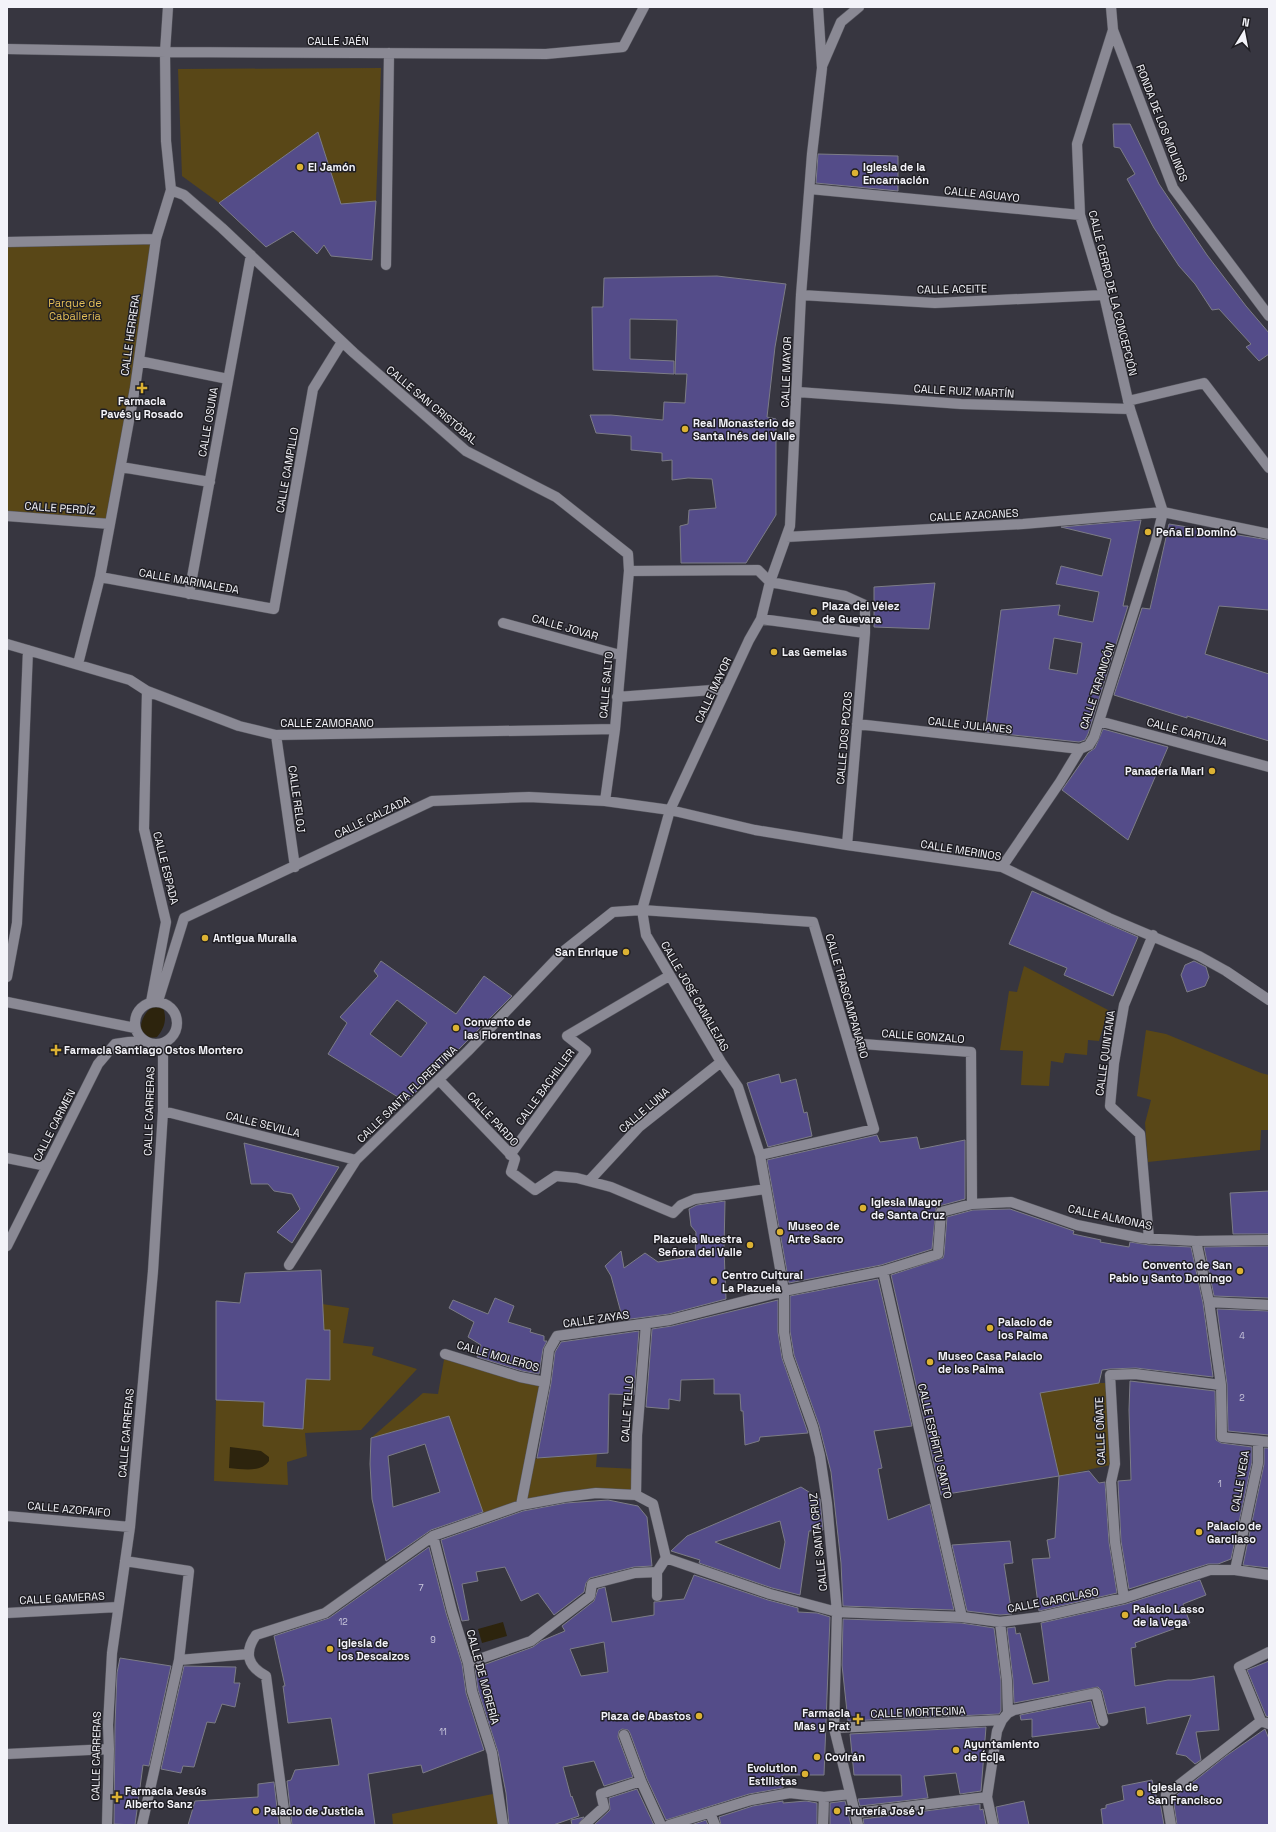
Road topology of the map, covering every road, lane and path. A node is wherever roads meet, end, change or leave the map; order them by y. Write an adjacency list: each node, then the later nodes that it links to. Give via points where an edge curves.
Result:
1 (168, 7): 8 (street, CALLE HERRERA)
2 (644, 7): 9 (street, CALLE JAÉN, via 623,47 546,54)
3 (818, 7): 10 (street, CALLE MAYOR)
4 (859, 7): 10 (street, via 841,22)
5 (1111, 7): 6 (street, CALLE CERRO DE LA CONCEPCIÓN)
6 (1113, 30): 13 (street, CALLE CERRO DE LA CONCEPCIÓN, via 1078,144); 20 (street, RONDA DE LOS MOLINOS, via 1173,188)
7 (7, 49): 8 (street, CALLE JAÉN)
8 (166, 52): 9 (street, CALLE JAÉN); 12 (street, CALLE HERRERA, via 166,141)
9 (389, 53): 17 (street)
10 (822, 68): 11 (street, CALLE MAYOR)
11 (810, 189): 13 (street, CALLE AGUAYO); 18 (street, CALLE MAYOR)
12 (170, 190): 14 (street, CALLE HERRERA); 16 (street, CALLE SAN CRISTÓBAL, via 184,195)
13 (1080, 215): 19 (street, CALLE CERRO DE LA CONCEPCIÓN)
14 (156, 239): 15 (street); 22 (street, CALLE HERRERA)
15 (7, 242)
16 (251, 255): 21 (street, CALLE SAN CRISTÓBAL); 23 (street, CALLE OSUNA)
17 (386, 265)
18 (801, 295): 19 (street, CALLE ACEITE, via 935,303); 24 (street, CALLE MAYOR)
19 (1104, 295): 25 (street, CALLE CERRO DE LA CONCEPCIÓN)
20 (1269, 316)
21 (342, 342): 34 (street, CALLE SAN CRISTÓBAL, via 466,451 556,497 628,554); 38 (street, CALLE CAMPILLO, via 313,389)
22 (139, 361): 23 (street); 26 (street, CALLE HERRERA)
23 (228, 379): 28 (street, CALLE OSUNA)
24 (798, 392): 25 (street, CALLE RUIZ MARTÍN, via 961,404); 33 (street, CALLE MAYOR, via 790,526)
25 (1129, 405): 27 (street, CALLE RUIZ MARTÍN, via 1204,383); 29 (street, CALLE CERRO DE LA CONCEPCIÓN)
26 (121, 467): 28 (street); 31 (street, CALLE HERRERA)
27 (1269, 468)
28 (210, 482): 37 (street, CALLE OSUNA)
29 (1163, 512): 32 (street, CALLE AZACANES); 33 (street, CALLE AZACANES, via 1023,524); 49 (street, CALLE TARANCÓN)
30 (7, 516): 31 (street, CALLE PERDÍZ)
31 (110, 524): 35 (street, CALLE HERRERA)
32 (1269, 534)
33 (786, 537): 36 (street, CALLE MAYOR)
34 (629, 571): 36 (street, via 758,570); 44 (street, CALLE SALTO)
35 (100, 577): 37 (street, CALLE MARINALEDA); 45 (street, CALLE HERRERA)
36 (770, 582): 39 (street, CALLE MAYOR); 41 (street, CALLE DOS POZOS, via 845,596 865,605)
37 (189, 594): 38 (street, CALLE MARINALEDA)
38 (274, 609)
39 (761, 619): 41 (street); 46 (street, CALLE MAYOR)
40 (503, 623): 44 (street, CALLE JOVAR)
41 (865, 634): 50 (street, CALLE DOS POZOS)
42 (7, 644): 43 (street, CALLE ZAMORANO)
43 (28, 650): 45 (street, CALLE ZAMORANO); 63 (street, via 17,923)
44 (620, 655): 48 (street, CALLE SALTO)
45 (78, 664): 47 (street, CALLE ZAMORANO, via 130,680)
46 (726, 689): 48 (street); 56 (street, CALLE MAYOR)
47 (147, 691): 52 (street, CALLE ZAMORANO, via 239,726); 65 (street, CALLE ESPADA, via 144,829 166,922)
48 (617, 697): 51 (street, CALLE SALTO)
49 (1100, 721): 53 (street, CALLE TARANCÓN, via 1089,746); 54 (street, CALLE CARTUJA)
50 (857, 724): 53 (street, CALLE JULIANES); 57 (street, CALLE DOS POZOS)
51 (615, 729): 52 (street, CALLE ZAMORANO); 55 (street, CALLE SALTO)
52 (276, 735): 58 (street, CALLE RELOJ)
53 (1080, 749): 59 (street, CALLE TARANCÓN)
54 (1269, 767)
55 (605, 801): 56 (street, CALLE CALZADA); 58 (street, CALLE CALZADA, via 529,797 432,801)
56 (670, 810): 57 (street, CALLE MERINOS, via 755,830); 60 (street, CALLE JOSÉ CANALEJAS)
57 (847, 845): 59 (street, CALLE MERINOS)
58 (295, 867): 65 (street, CALLE CALZADA, via 184,918)
59 (1002, 867): 61 (street, CALLE MERINOS)
60 (642, 910): 62 (street, CALLE JOSÉ CANALEJAS, via 646,935); 70 (street, CALLE TRASCAMPANARIO, via 813,922); 72 (street, CALLE SANTA FLORENTINA, via 613,912 565,950)
61 (1153, 936): 64 (street, CALLE MERINOS, via 1199,956); 82 (street, CALLE QUINTANA, via 1124,1005 1110,1106 1140,1134)
62 (669, 976): 71 (street, CALLE JOSÉ CANALEJAS); 74 (street, CALLE BACHILLER, via 567,1036 586,1051)
63 (7, 977)
64 (1269, 1000)
65 (154, 1001): 67 (street, via 139,1008 135,1014); 69 (street, via 171,1008 177,1020 174,1034)
66 (7, 1002): 67 (street)
67 (135, 1028): 68 (street)
68 (142, 1040): 69 (street); 78 (street, CALLE CARMEN, via 114,1044 98,1064)
69 (163, 1043): 73 (street, CALLE CARRERAS)
70 (849, 1043): 75 (street, CALLE TRASCAMPANARIO, via 874,1128); 81 (street, CALLE GONZALO, via 971,1052)
71 (720, 1062): 75 (street, CALLE JOSÉ CANALEJAS, via 738,1087); 79 (street, CALLE LUNA, via 639,1127)
72 (439, 1080): 74 (street, CALLE PARDO); 77 (street, CALLE SANTA FLORENTINA)
73 (163, 1111): 77 (street, CALLE SEVILLA); 100 (street, CALLE CARRERAS, via 153,1271)
74 (510, 1155): 79 (street, CALLE PARDO, via 515,1159 511,1172 535,1190 556,1176)
75 (760, 1155): 80 (street, CALLE JOSÉ CANALEJAS)
76 (7, 1158): 78 (street)
77 (356, 1160): 86 (street, CALLE SANTA FLORENTINA)
78 (47, 1166): 85 (street, CALLE CARMEN)
79 (589, 1181): 80 (street, via 611,1187 673,1213 681,1205 695,1199)
80 (766, 1189): 88 (street)
81 (972, 1204): 82 (street, CALLE ALMONAS, via 1011,1202 1077,1225); 87 (street, CALLE ALMONAS, via 941,1212 938,1254)
82 (1149, 1238): 84 (street, CALLE ALMONAS)
83 (1269, 1240): 84 (street, CALLE ALMONAS)
84 (1196, 1241): 89 (street)
85 (7, 1246)
86 (289, 1265)
87 (883, 1271): 88 (street, CALLE ZAYAS); 112 (street, CALLE ESPÍRITU SANTO)
88 (784, 1291): 91 (street, CALLE ZAYAS); 110 (street, CALLE SANTA CRUZ, via 784,1332 788,1357 813,1427 820,1456)
89 (1209, 1302): 90 (street); 94 (street)
90 (1269, 1304)
91 (646, 1324): 93 (street, CALLE ZAYAS, via 557,1336 550,1350); 97 (street, CALLE TELLO, via 637,1435)
92 (445, 1354): 93 (street, CALLE MOLEROS)
93 (545, 1382): 98 (street, CALLE ZAYAS)
94 (1221, 1386): 95 (street, via 1222,1437); 108 (street, CALLE OÑATE, via 1135,1374 1110,1375 1115,1464 1111,1482 1115,1542)
95 (1258, 1442): 96 (street); 104 (street, CALLE VEGA, via 1258,1464)
96 (1269, 1442)
97 (636, 1495): 98 (street, via 596,1493); 102 (street, via 653,1504)
98 (521, 1506): 101 (street)
99 (7, 1516): 100 (street, CALLE AZOFAIFO)
100 (130, 1527): 103 (street, CALLE CARRERAS)
101 (432, 1536): 115 (street, via 325,1613 256,1635 249,1648); 117 (street, CALLE DE MORERÍA)
102 (666, 1558): 105 (street); 110 (street, CALLE GARCILASO, via 770,1594)
103 (126, 1561): 109 (street, CALLE CARRERAS); 116 (street, via 188,1571)
104 (1235, 1570): 106 (street, CALLE GARCILASO); 108 (street, CALLE GARCILASO, via 1210,1570)
105 (657, 1572): 107 (street); 117 (street, via 635,1573 592,1584 590,1596 531,1641)
106 (1269, 1575)
107 (657, 1596)
108 (1124, 1598): 113 (street, CALLE GARCILASO, via 1040,1618)
109 (118, 1607): 111 (street, CALLE GAMERAS); 123 (street, CALLE CARRERAS, via 112,1660)
110 (837, 1612): 112 (street, CALLE GARCILASO); 121 (street, CALLE SANTA CRUZ)
111 (7, 1613)
112 (962, 1617): 113 (street, CALLE GARCILASO)
113 (1000, 1622): 118 (street, via 1007,1681)
114 (1269, 1652): 120 (street, via 1239,1667)
115 (249, 1654): 116 (street); 133 (street, via 253,1666 266,1676)
116 (179, 1660): 132 (street)
117 (468, 1663): 134 (street, CALLE DE MORERÍA, via 472,1691 492,1753)
118 (1005, 1716): 119 (street, CALLE MORTECINA, via 1014,1710 1096,1693); 121 (street, CALLE MORTECINA, via 910,1725); 128 (street, via 994,1743)
119 (1103, 1721)
120 (1265, 1723): 142 (street, via 1166,1795)
121 (834, 1728): 126 (street, CALLE SANTA CRUZ)
122 (624, 1735): 125 (street)
123 (109, 1749): 124 (street); 131 (street, CALLE CARRERAS)
124 (7, 1754)
125 (641, 1781): 135 (street, via 602,1794 604,1807); 136 (street)
126 (850, 1794): 127 (street); 129 (street, CALLE SANTA CRUZ)
127 (824, 1797): 130 (street, via 790,1793 751,1800); 139 (street)
128 (987, 1797): 129 (street); 141 (street)
129 (856, 1813): 140 (street, CALLE SANTA CRUZ)
130 (710, 1814): 137 (street); 138 (street)
131 (107, 1825)
132 (142, 1825)
133 (286, 1825)
134 (503, 1825)
135 (584, 1825)
136 (661, 1825)
137 (669, 1825)
138 (715, 1825)
139 (823, 1825)
140 (858, 1825)
141 (993, 1825)
142 (1171, 1825)

